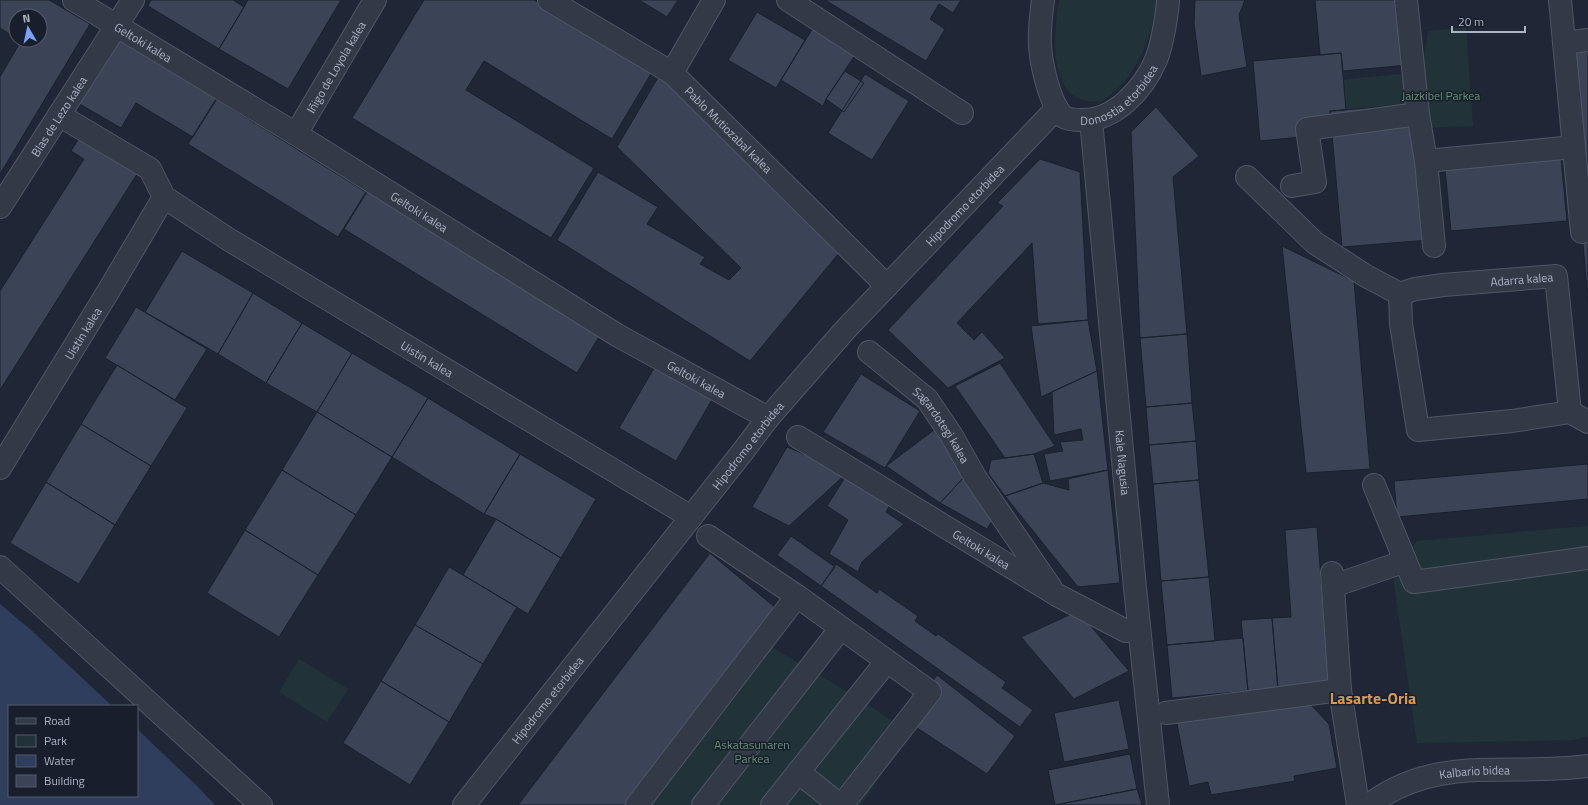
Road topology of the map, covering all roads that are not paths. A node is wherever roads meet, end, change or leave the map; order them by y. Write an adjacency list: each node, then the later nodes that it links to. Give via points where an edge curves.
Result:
1 (74, 0): 11 (street, Geltoki kalea)
2 (133, 0): 11 (street, Blas de Lezo kalea)
3 (375, 0): 20 (street, Iñigo de Loyola kalea)
4 (549, 0): 14 (street, Pablo Mutiozabal kalea)
5 (714, 0): 14 (street)
6 (788, 0): 16 (street)
7 (1043, 0): 15 (street, Donostia etorbidea, via 1040,46 1050,93)
8 (1168, 0): 19 (street, Donostia etorbidea, via 1156,60 1139,87 1124,104 1098,119)
9 (1406, 0): 17 (street)
10 (1560, 0): 13 (street)
11 (118, 26): 18 (street, Blas de Lezo kalea); 20 (street, Geltoki kalea)
12 (1588, 40): 13 (street)
13 (1564, 43): 21 (street)
14 (672, 73): 29 (street, Pablo Mutiozabal kalea)
15 (1057, 108): 19 (street, Donostia etorbidea, via 1065,117); 29 (street, Hipodromo etorbidea)
16 (962, 113)
17 (1418, 114): 22 (street); 24 (street, via 1307,129 1315,182)
18 (58, 115): 25 (street, via 150,169); 26 (street, Blas de Lezo kalea)
19 (1091, 120): 57 (street, Kale Nagusia)
20 (296, 134): 33 (street, Geltoki kalea, via 617,335)
21 (1574, 147): 22 (street); 27 (street)
22 (1426, 161): 28 (street)
23 (1247, 177): 30 (street, via 1315,243 1366,276)
24 (1292, 186)
25 (164, 197): 35 (street, Uistin kalea); 37 (street, Uistin kalea, via 325,298)
26 (0, 207)
27 (1584, 224)
28 (1434, 246)
29 (887, 286): 33 (street, Hipodromo etorbidea)
30 (1400, 294): 32 (street, Adarra kalea, via 1401,324 1418,430); 32 (street, Adarra kalea, via 1443,285 1556,276)
31 (869, 352): 42 (street, Sagardotegi kalea, via 927,399 975,477)
32 (1579, 417)
33 (768, 418): 37 (street, Hipodromo etorbidea)
34 (798, 437): 42 (street, Geltoki kalea)
35 (0, 468)
36 (1374, 485): 39 (street)
37 (691, 517): 52 (street, Hipodromo etorbidea)
38 (708, 536): 43 (street)
39 (1404, 558): 40 (street, via 1414,582); 47 (street, via 1394,566 1333,579)
40 (1588, 558)
41 (0, 567): 51 (street)
42 (1057, 595): 45 (street, Geltoki kalea)
43 (797, 596): 44 (street); 53 (street)
44 (841, 628): 46 (street); 54 (street)
45 (1126, 631)
46 (887, 661): 50 (street); 56 (street, via 930,692)
47 (1340, 690): 48 (street); 58 (street)
48 (1166, 713)
49 (1588, 766): 59 (street, Kalbario bidea, via 1569,769 1466,769 1439,773 1404,784 1383,794)
50 (798, 772): 55 (street); 56 (street)
51 (261, 805)
52 (464, 805)
53 (637, 805)
54 (703, 805)
55 (772, 805)
56 (841, 805)
57 (1158, 805)
58 (1358, 805)
59 (1369, 805)

